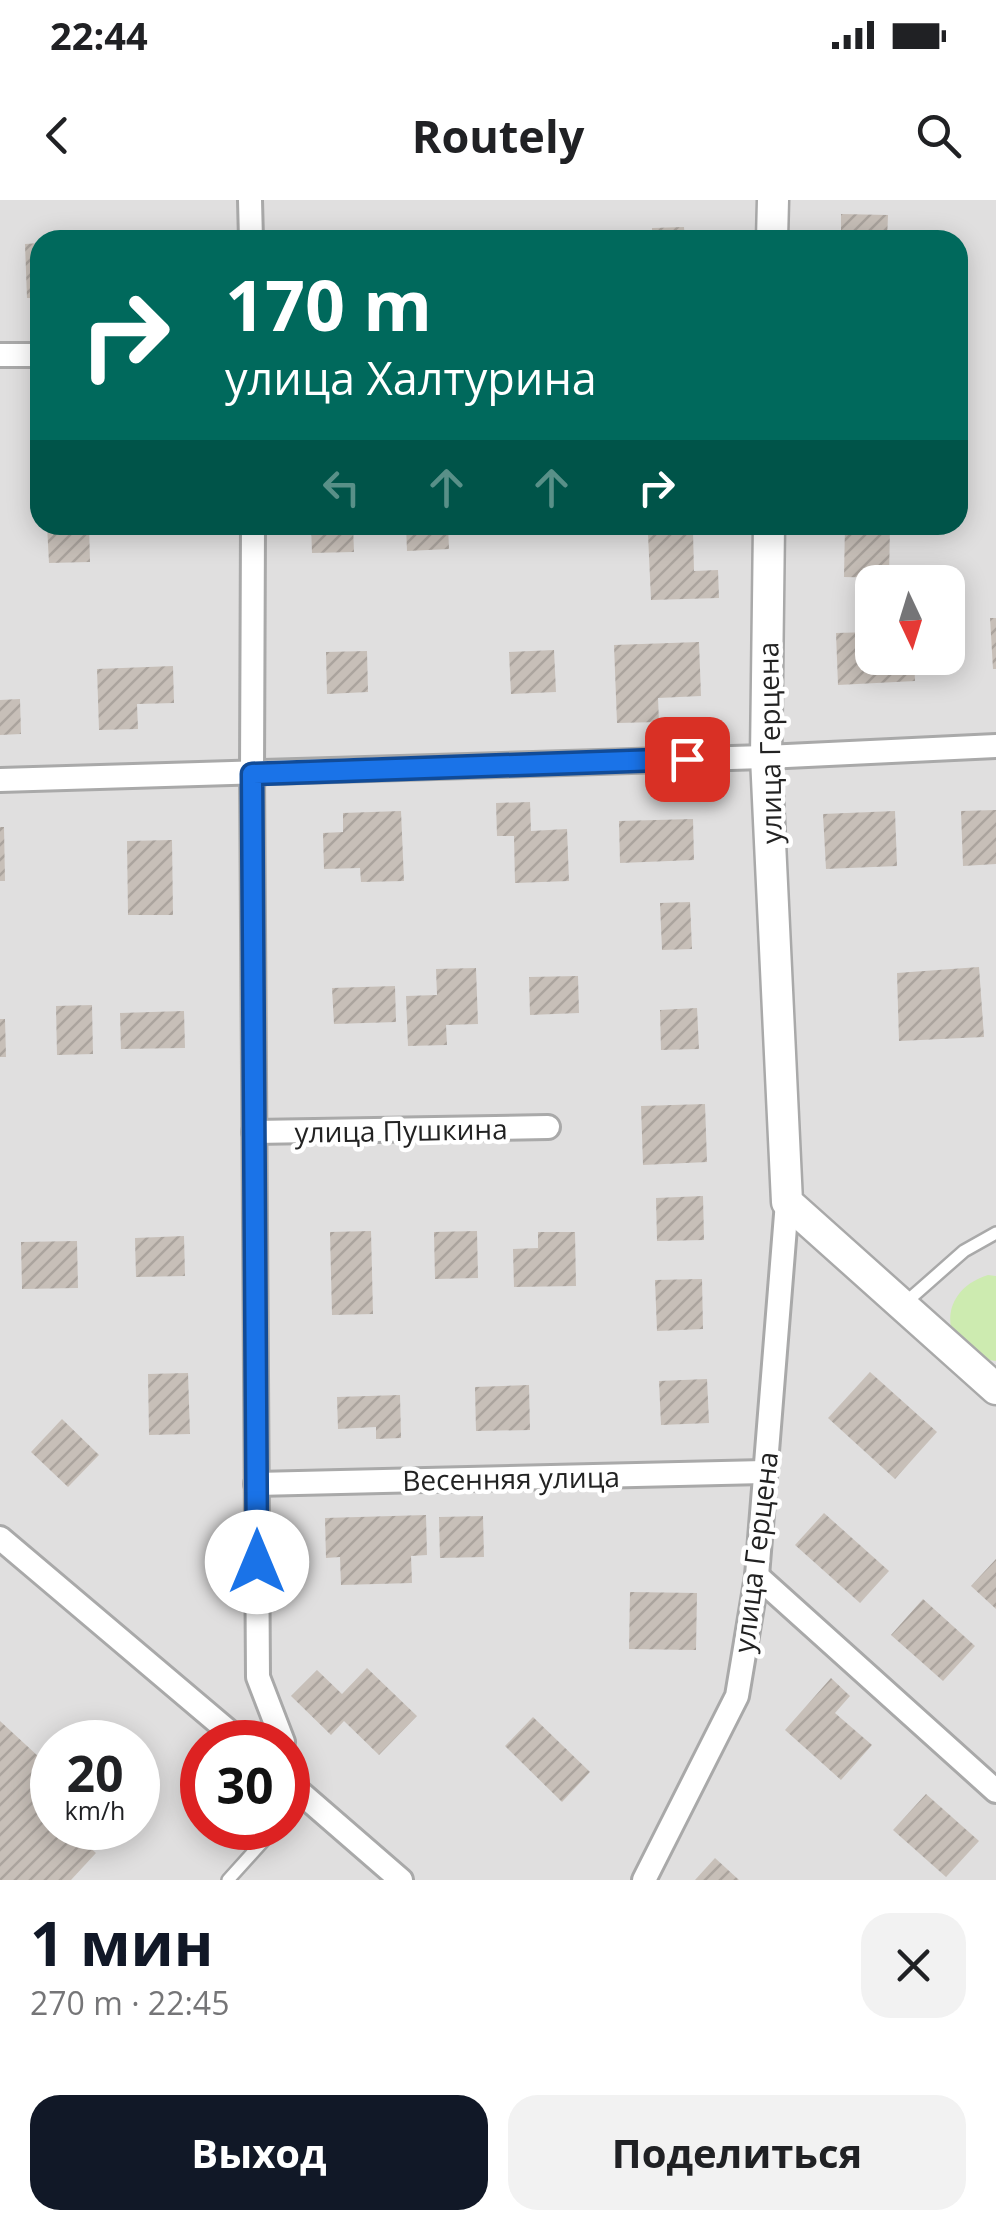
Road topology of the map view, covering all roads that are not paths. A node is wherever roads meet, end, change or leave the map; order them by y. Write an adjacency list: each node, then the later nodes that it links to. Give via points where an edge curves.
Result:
1 (250, 200): 3 (street)
2 (773, 200): 4 (street)
3 (251, 230)
4 (772, 230)
5 (0, 355): 6 (street)
6 (30, 355)
7 (253, 535): 11 (street, улица Пушкина)
8 (769, 535): 10 (street, улица Герцена)
9 (996, 746): 10 (street)
10 (766, 757): 11 (street); 15 (street, улица Герцена)
11 (252, 774): 12 (street); 14 (street, улица Пушкина)
12 (0, 780)
13 (548, 1126): 14 (street, улица Пушкина)
14 (254, 1132): 20 (street, улица Пушкина)
15 (787, 1202): 17 (street); 19 (street, улица Герцена)
16 (996, 1233): 17 (lane, via 964,1251)
17 (902, 1305): 18 (street)
18 (996, 1390)
19 (765, 1472): 20 (street, Весенняя улица); 22 (street, улица Герцена)
20 (256, 1484): 24 (street, улица Пушкина, via 258,1677)
21 (0, 1538): 23 (street)
22 (757, 1576): 25 (street); 30 (street, улица Герцена, via 737,1696)
23 (215, 1720)
24 (275, 1720)
25 (996, 1792)
26 (310, 1801): 29 (street)
27 (255, 1850): 28 (lane)
28 (228, 1880)
29 (401, 1880)
30 (644, 1880)

